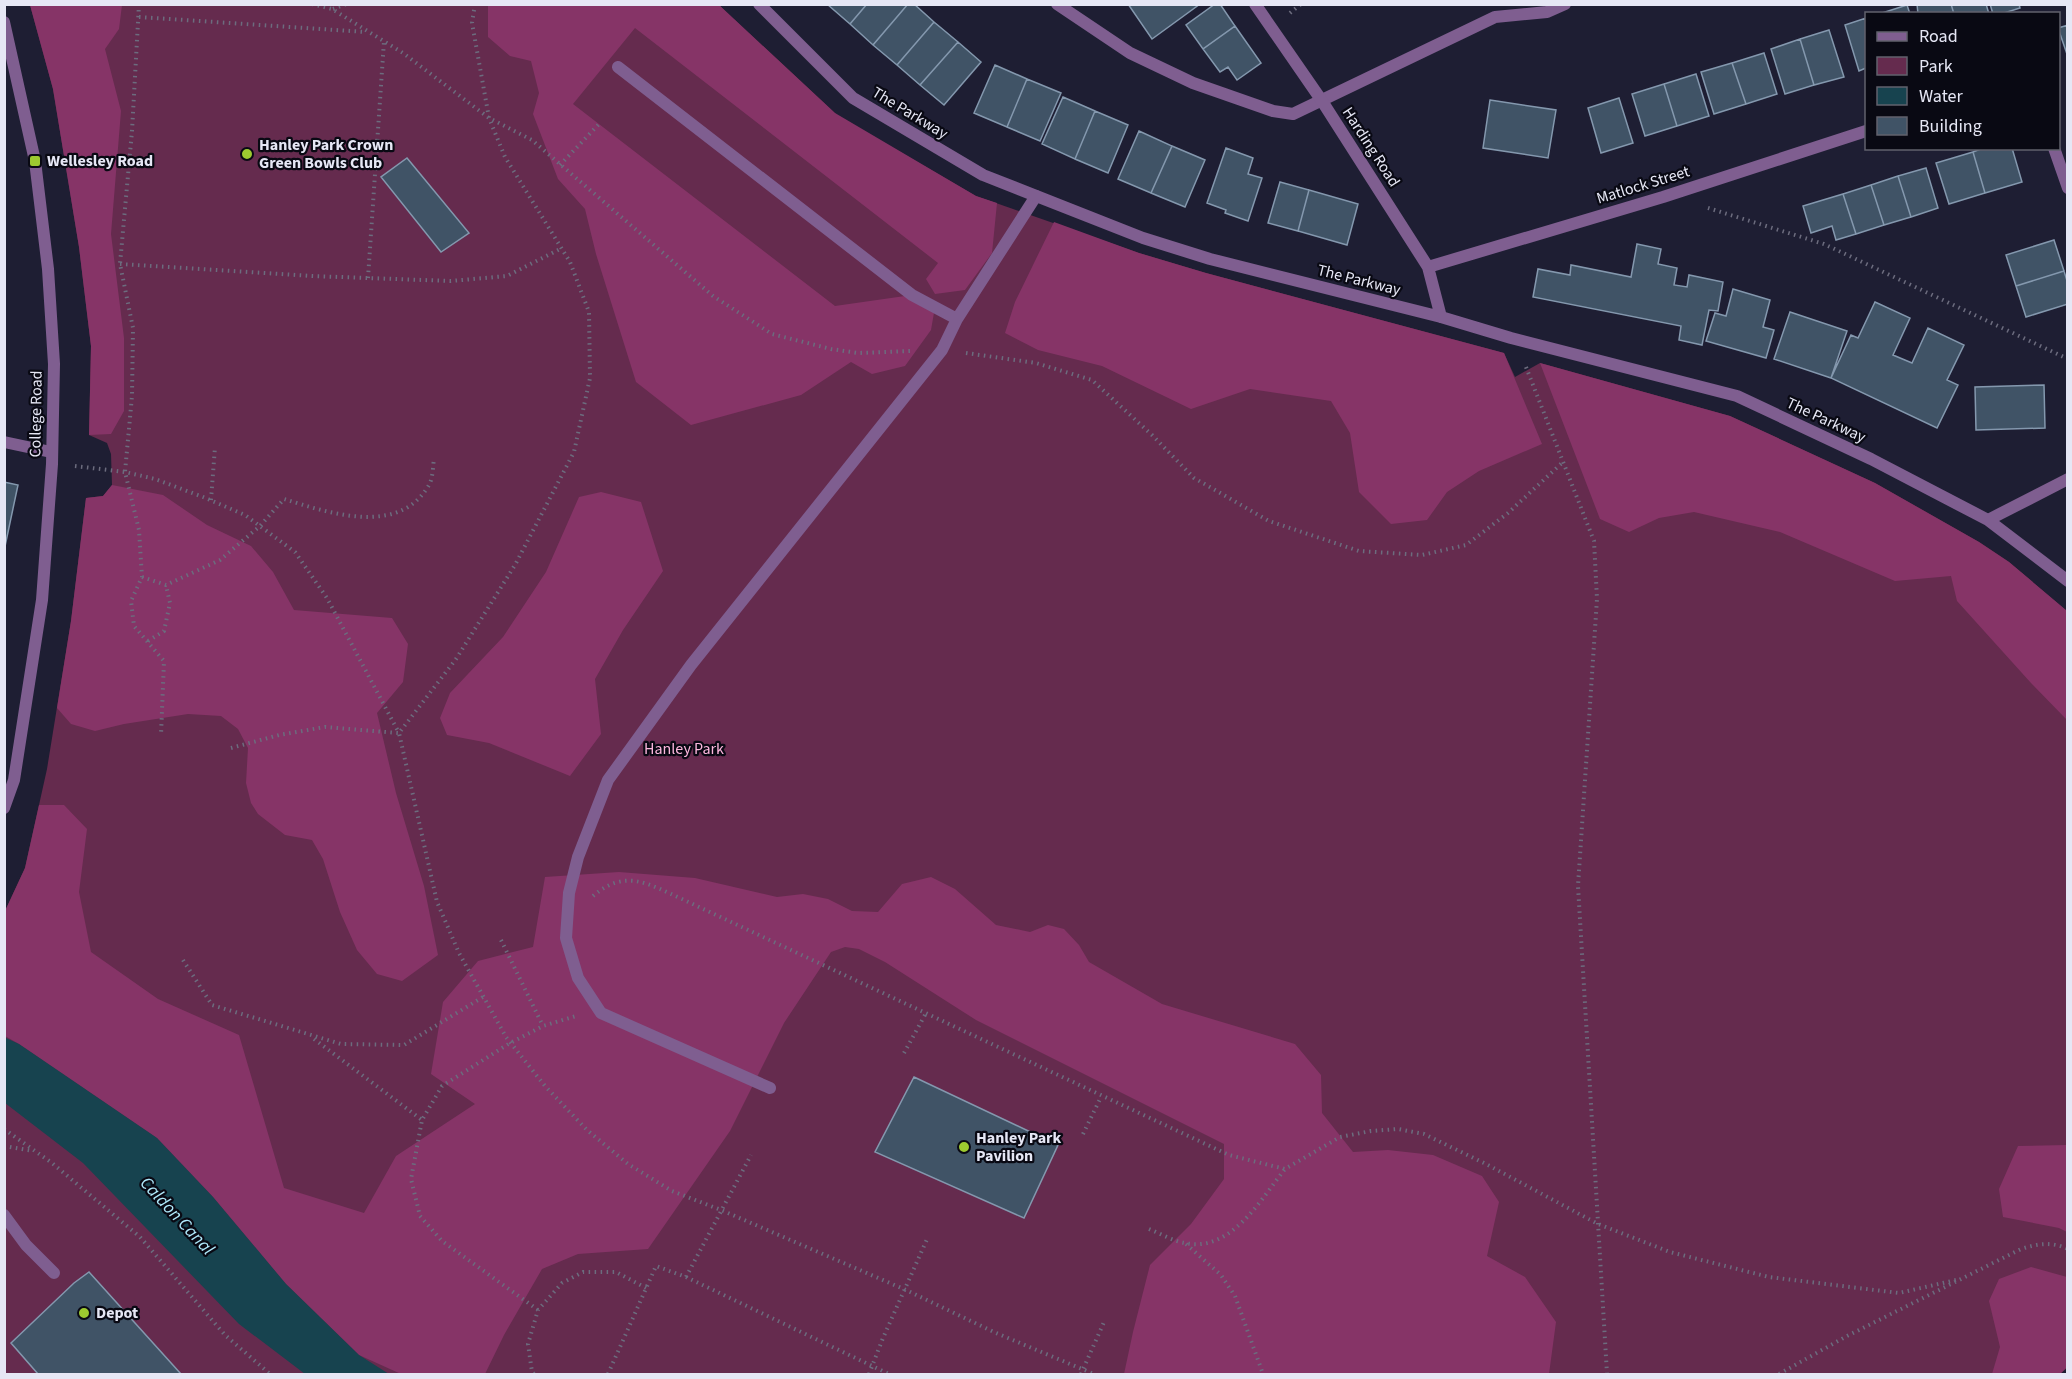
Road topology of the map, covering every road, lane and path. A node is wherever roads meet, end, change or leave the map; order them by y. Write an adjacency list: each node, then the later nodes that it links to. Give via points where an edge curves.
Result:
1 (139, 4): 10 (path)
2 (312, 4): 9 (path)
3 (347, 4): 9 (path)
4 (475, 4): 16 (path, via 472,23)
5 (759, 4): 22 (street, The Parkway, via 853,98 983,175)
6 (1058, 4): 15 (street, via 1130,53 1193,84 1293,114)
7 (1255, 4): 15 (street, Harding Road)
8 (1565, 4): 15 (street, via 1547,12 1495,17)
9 (332, 9): 12 (path)
10 (139, 17): 12 (path); 25 (path)
11 (4, 22): 35 (street, College Road, via 35,161 48,269 54,364)
12 (369, 32): 13 (path)
13 (384, 41): 16 (path); 27 (path)
14 (618, 67): 29 (street, via 912,295)
15 (1322, 100): 26 (street, Harding Road)
16 (489, 118): 20 (path, via 532,140); 24 (path, via 505,157)
17 (598, 124): 20 (path)
18 (1865, 131): 26 (street, Matlock Street)
19 (2055, 150): 21 (street)
20 (560, 165): 31 (path, via 713,296 772,334 858,353)
21 (2067, 188)
22 (1036, 196): 28 (street, The Parkway, via 1143,238 1210,259); 29 (street)
23 (1704, 207): 32 (path, via 1824,244)
24 (562, 249): 27 (path, via 507,276 451,281); 47 (path, via 589,312 590,378 574,452 515,565 456,659)
25 (120, 264): 27 (path); 38 (path, via 134,328)
26 (1428, 267): 28 (street, Harding Road)
27 (368, 278)
28 (1441, 317): 30 (street, The Parkway)
29 (957, 319): 31 (street)
30 (1511, 338): 37 (path, via 1524,360); 41 (street, The Parkway, via 1737,396)
31 (942, 350): 37 (path, via 1036,363 1092,380 1194,478 1269,520 1359,551 1422,555 1466,545); 51 (street, via 691,665 608,780 579,857 569,893)
32 (2067, 359)
33 (4, 442): 35 (street)
34 (215, 447): 40 (path)
35 (51, 458): 38 (path); 50 (street, College Road, via 42,600 14,780)
36 (434, 458): 42 (path, via 430,484 411,505 396,513 360,518 284,499)
37 (1563, 462): 72 (path, via 1594,541 1597,599 1578,886)
38 (125, 472): 40 (path); 43 (path, via 140,531)
39 (2067, 479): 41 (street)
40 (211, 500): 42 (path)
41 (1988, 520): 44 (street, The Parkway)
42 (260, 526): 45 (path, via 220,560); 47 (path, via 295,552 327,598)
43 (142, 577): 45 (path); 46 (path, via 131,601 134,626)
44 (2067, 581)
45 (166, 585): 46 (path, via 170,603 164,631)
46 (148, 642): 48 (path, via 164,661)
47 (399, 733): 49 (path, via 325,727); 54 (path, via 438,902)
48 (161, 735)
49 (231, 748)
50 (4, 807)
51 (567, 923): 55 (street, via 566,938 578,978); 56 (path, via 594,894 614,882 640,881)
52 (501, 940): 57 (path)
53 (183, 960): 58 (path, via 212,1005)
54 (483, 997): 58 (path, via 404,1045 341,1044); 59 (path)
55 (601, 1012): 57 (path, via 584,1013); 61 (street)
56 (926, 1013): 60 (path); 62 (path)
57 (543, 1026): 59 (path)
58 (312, 1037): 63 (path)
59 (510, 1043): 63 (path, via 442,1086); 70 (path, via 587,1130 628,1164 672,1191)
60 (904, 1053)
61 (770, 1088)
62 (1101, 1097): 65 (path); 69 (path, via 1228,1155)
63 (422, 1120): 82 (path, via 411,1179 420,1216 442,1240)
64 (4, 1129): 67 (path)
65 (1083, 1134)
66 (4, 1146): 67 (path)
67 (35, 1151): 86 (path, via 140,1237 225,1335)
68 (751, 1155): 70 (path)
69 (1285, 1168): 72 (path, via 1340,1137 1398,1129 1424,1134); 75 (path, via 1244,1220 1223,1237 1205,1244)
70 (721, 1210): 78 (path); 81 (path)
71 (4, 1215): 77 (street)
72 (1598, 1224): 79 (path, via 1670,1252 1769,1277 1899,1293); 94 (path)
73 (1149, 1229): 75 (path)
74 (928, 1237): 81 (path)
75 (1185, 1243): 93 (path, via 1221,1275 1235,1296)
76 (2067, 1249): 79 (path, via 2058,1244 2038,1244)
77 (54, 1273)
78 (686, 1277): 80 (path, via 656,1266); 84 (path)
79 (1956, 1280): 95 (path)
80 (646, 1287): 82 (path, via 616,1272 583,1272 562,1283); 88 (path)
81 (906, 1290): 84 (path); 85 (path)
82 (538, 1310): 87 (path, via 528,1344)
83 (1104, 1322): 85 (path)
84 (872, 1368): 89 (path); 90 (path)
85 (1083, 1369): 91 (path); 92 (path)
86 (270, 1374)
87 (534, 1374)
88 (608, 1374)
89 (869, 1374)
90 (889, 1374)
91 (1081, 1374)
92 (1094, 1374)
93 (1263, 1374)
94 (1607, 1374)
95 (1779, 1374)

